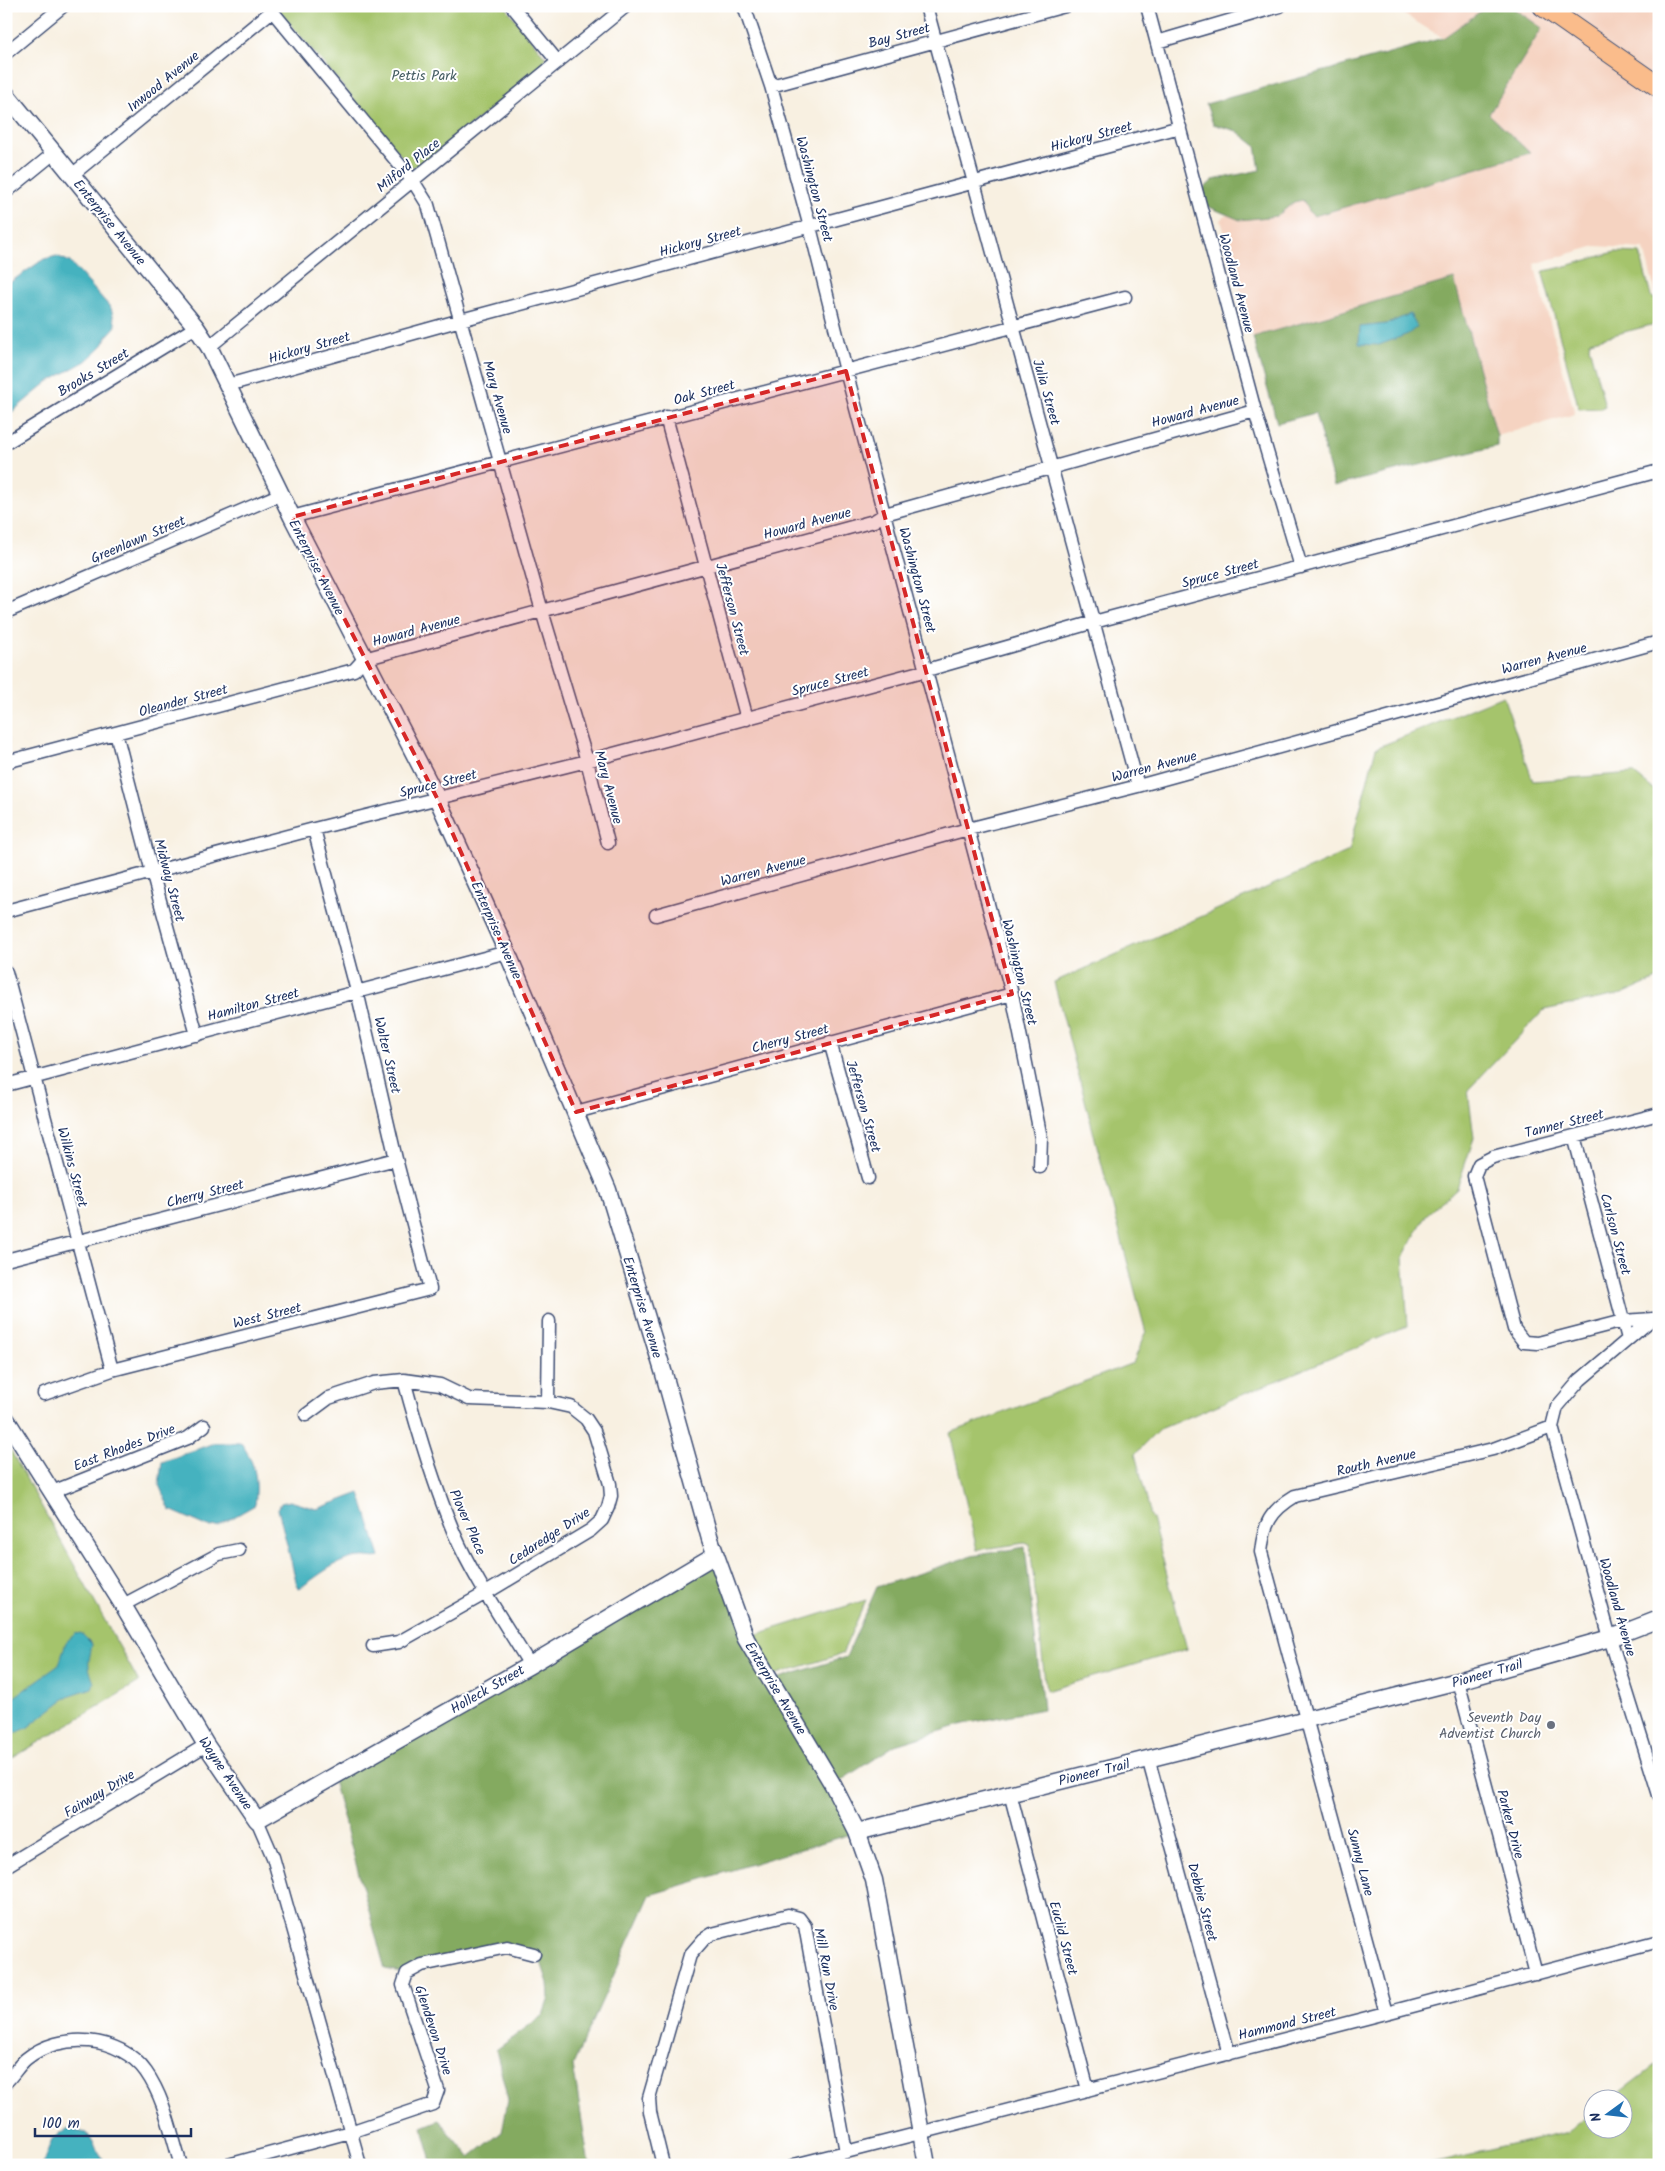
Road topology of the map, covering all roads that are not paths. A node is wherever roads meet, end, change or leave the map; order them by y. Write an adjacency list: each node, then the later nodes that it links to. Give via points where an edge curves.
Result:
1 (63, 6): 13 (street)
2 (512, 6): 14 (street)
3 (626, 6): 14 (street, Milford Place)
4 (744, 6): 15 (street, Washington Street)
5 (926, 6): 11 (street, Julia Street)
6 (1065, 6): 11 (street, Bay Street)
7 (1147, 6): 12 (street, Woodland Avenue)
8 (1280, 6): 12 (street)
9 (1551, 8): 16 (main road)
10 (270, 9): 20 (street, Inwood Avenue); 21 (street, Mary Avenue)
11 (935, 41): 15 (street, Bay Street); 22 (street, Julia Street)
12 (1157, 42): 18 (street, Woodland Avenue)
13 (6, 53)
14 (558, 62): 21 (street, Milford Place)
15 (771, 86): 24 (street, Washington Street)
16 (1659, 87)
17 (6, 94): 19 (street, Enterprise Avenue)
18 (1180, 127): 22 (street, Hickory Street); 32 (street, Woodland Avenue)
19 (54, 153): 20 (street, Enterprise Avenue); 23 (street)
20 (72, 175): 28 (street, Enterprise Avenue)
21 (413, 181): 26 (street, Mary Avenue, via 428,205); 29 (street, Milford Place)
22 (974, 183): 24 (street, Hickory Street); 27 (street, Julia Street)
23 (6, 192)
24 (810, 227): 26 (street, Hickory Street); 30 (street, Washington Street)
25 (1125, 297): 27 (street, Oak Street)
26 (461, 320): 31 (street, Hickory Street); 35 (street, Mary Avenue)
27 (1013, 326): 30 (street, Oak Street); 36 (street, Julia Street)
28 (196, 327): 29 (street, Enterprise Avenue); 34 (street, Brooks Street)
29 (209, 347): 31 (street, Enterprise Avenue)
30 (846, 371): 33 (street, Oak Street); 39 (street, Washington Street)
31 (228, 386): 38 (street, Enterprise Avenue)
32 (1255, 410): 36 (street, Howard Avenue); 41 (street, Woodland Avenue)
33 (666, 417): 35 (street, Oak Street); 42 (street, Jefferson Street)
34 (6, 443)
35 (501, 461): 40 (street, Oak Street); 43 (street, Mary Avenue)
36 (1052, 466): 39 (street, Howard Avenue); 45 (street, Julia Street)
37 (1659, 471): 41 (street, Spruce Street)
38 (281, 494): 40 (street, Enterprise Avenue); 44 (street, Greenlawn Street)
39 (884, 514): 42 (street, Howard Avenue, via 874,521); 48 (street, Washington Street)
40 (292, 518): 47 (street, Enterprise Avenue)
41 (1301, 566): 45 (street, Spruce Street)
42 (706, 567): 43 (street, Howard Avenue); 49 (street, Jefferson Street)
43 (542, 610): 47 (street, Howard Avenue); 51 (street, Mary Avenue)
44 (6, 612)
45 (1094, 622): 48 (street, Spruce Street); 53 (street, Julia Street)
46 (1659, 642): 53 (street, Warren Avenue)
47 (364, 659): 50 (street, Oleander Street, via 354,670); 54 (street, Enterprise Avenue)
48 (927, 670): 49 (street, Spruce Street); 56 (street, Washington Street)
49 (747, 718): 51 (street, Spruce Street)
50 (116, 733): 52 (street, Oleander Street); 58 (street, Midway Street)
51 (587, 761): 54 (street, Spruce Street); 57 (street, Mary Avenue)
52 (6, 762)
53 (1138, 786): 56 (street, Warren Avenue)
54 (437, 798): 55 (street, Spruce Street); 61 (street, Enterprise Avenue)
55 (314, 829): 58 (street, Spruce Street); 63 (street, Walter Street)
56 (968, 829): 60 (street, Warren Avenue); 64 (street, Washington Street)
57 (608, 843)
58 (152, 872): 59 (street, Spruce Street); 65 (street, Midway Street)
59 (6, 911)
60 (656, 915)
61 (508, 952): 63 (street, Hamilton Street); 69 (street, Enterprise Avenue)
62 (6, 972): 67 (street, Wilkins Street)
63 (357, 991): 65 (street, Hamilton Street); 72 (street, Walter Street)
64 (1012, 994): 66 (street, Cherry Street); 73 (street, Washington Street, via 1041,1138)
65 (197, 1035): 67 (street, Hamilton Street)
66 (830, 1042): 69 (street, Cherry Street); 74 (street, Jefferson Street)
67 (34, 1078): 68 (street, Hamilton Street); 75 (street, Wilkins Street)
68 (6, 1085)
69 (576, 1112): 92 (street, Enterprise Avenue, via 608,1190)
70 (1659, 1114): 71 (street, Tanner Street)
71 (1574, 1136): 80 (street, Carlson Street); 80 (street, Tanner Street, via 1493,1157 1478,1164 1474,1176 1514,1329 1524,1342 1538,1343)
72 (396, 1159): 75 (street, Cherry Street); 77 (street, Walter Street)
73 (1040, 1167)
74 (868, 1178)
75 (78, 1241): 76 (street, Cherry Street); 82 (street, Wilkins Street)
76 (6, 1260)
77 (430, 1289): 82 (street, West Street)
78 (1655, 1318): 80 (street); 81 (street)
79 (549, 1321): 85 (street)
80 (1623, 1321): 81 (street, Carlson Street)
81 (1628, 1339): 89 (street, via 1580,1380 1557,1407)
82 (112, 1370): 84 (street, West Street)
83 (404, 1380): 85 (street, Cedaredge Drive, via 440,1385 468,1398); 86 (street, Cedaredge Drive, via 374,1383 329,1398); 93 (street, Plover Place, via 431,1474 455,1534)
84 (44, 1394)
85 (548, 1402): 93 (street, Cedaredge Drive, via 571,1407 586,1419 594,1431 610,1484 608,1507 602,1520 591,1530)
86 (306, 1415)
87 (6, 1419): 90 (street, Wayne Avenue)
88 (204, 1426): 90 (street, East Rhodes Drive, via 188,1438)
89 (1552, 1427): 96 (street, Woodland Avenue); 100 (street, Routh Avenue, via 1493,1449 1295,1496 1281,1505 1267,1522 1261,1552)
90 (52, 1492): 94 (street, Wayne Avenue)
91 (239, 1550): 94 (street, via 219,1554)
92 (715, 1554): 98 (street, Holleck Street); 106 (street, Enterprise Avenue, via 746,1639)
93 (486, 1593): 97 (street, Cedaredge Drive, via 399,1642); 98 (street, Plover Place)
94 (123, 1605): 101 (street, Wayne Avenue)
95 (1659, 1619): 96 (street, Pioneer Trail)
96 (1610, 1638): 99 (street, Pioneer Trail); 104 (street, Woodland Avenue)
97 (373, 1646)
98 (530, 1665): 105 (street, Holleck Street)
99 (1458, 1681): 100 (street, Pioneer Trail); 110 (street, Parker Drive)
100 (1307, 1719): 102 (street, Pioneer Trail); 111 (street, Sunny Lane)
101 (206, 1745): 105 (street, Wayne Avenue); 107 (street, Fairway Drive)
102 (1148, 1758): 103 (street, Pioneer Trail); 112 (street, Debbie Street)
103 (1010, 1793): 106 (street, Pioneer Trail); 114 (street, Euclid Street)
104 (1658, 1793)
105 (257, 1820): 115 (street, Wayne Avenue, via 273,1857)
106 (857, 1832): 116 (street, via 874,1880)
107 (6, 1866)
108 (1659, 1941): 110 (street, Hammond Street)
109 (534, 1954): 115 (street, Glendevon Drive, via 507,1947 422,1965 407,1973 403,1985 438,2090 433,2104)
110 (1536, 1974): 111 (street, Hammond Street)
111 (1386, 2013): 112 (street, Hammond Street)
112 (1229, 2054): 114 (street, Hammond Street)
113 (6, 2082): 118 (street, via 26,2059 48,2046 67,2041 90,2041 111,2046 130,2056 146,2071 160,2099)
114 (1088, 2090): 116 (street, Hammond Street)
115 (350, 2132): 119 (street, Glendevon Drive); 120 (street, Wayne Avenue)
116 (921, 2132): 117 (street); 123 (street)
117 (846, 2152): 121 (street, Mill Run Drive, via 805,1926 799,1918 788,1915 712,1934 690,1955 649,2098); 122 (street)
118 (181, 2165)
119 (228, 2165)
120 (360, 2165)
121 (663, 2165)
122 (794, 2165)
123 (927, 2165)

